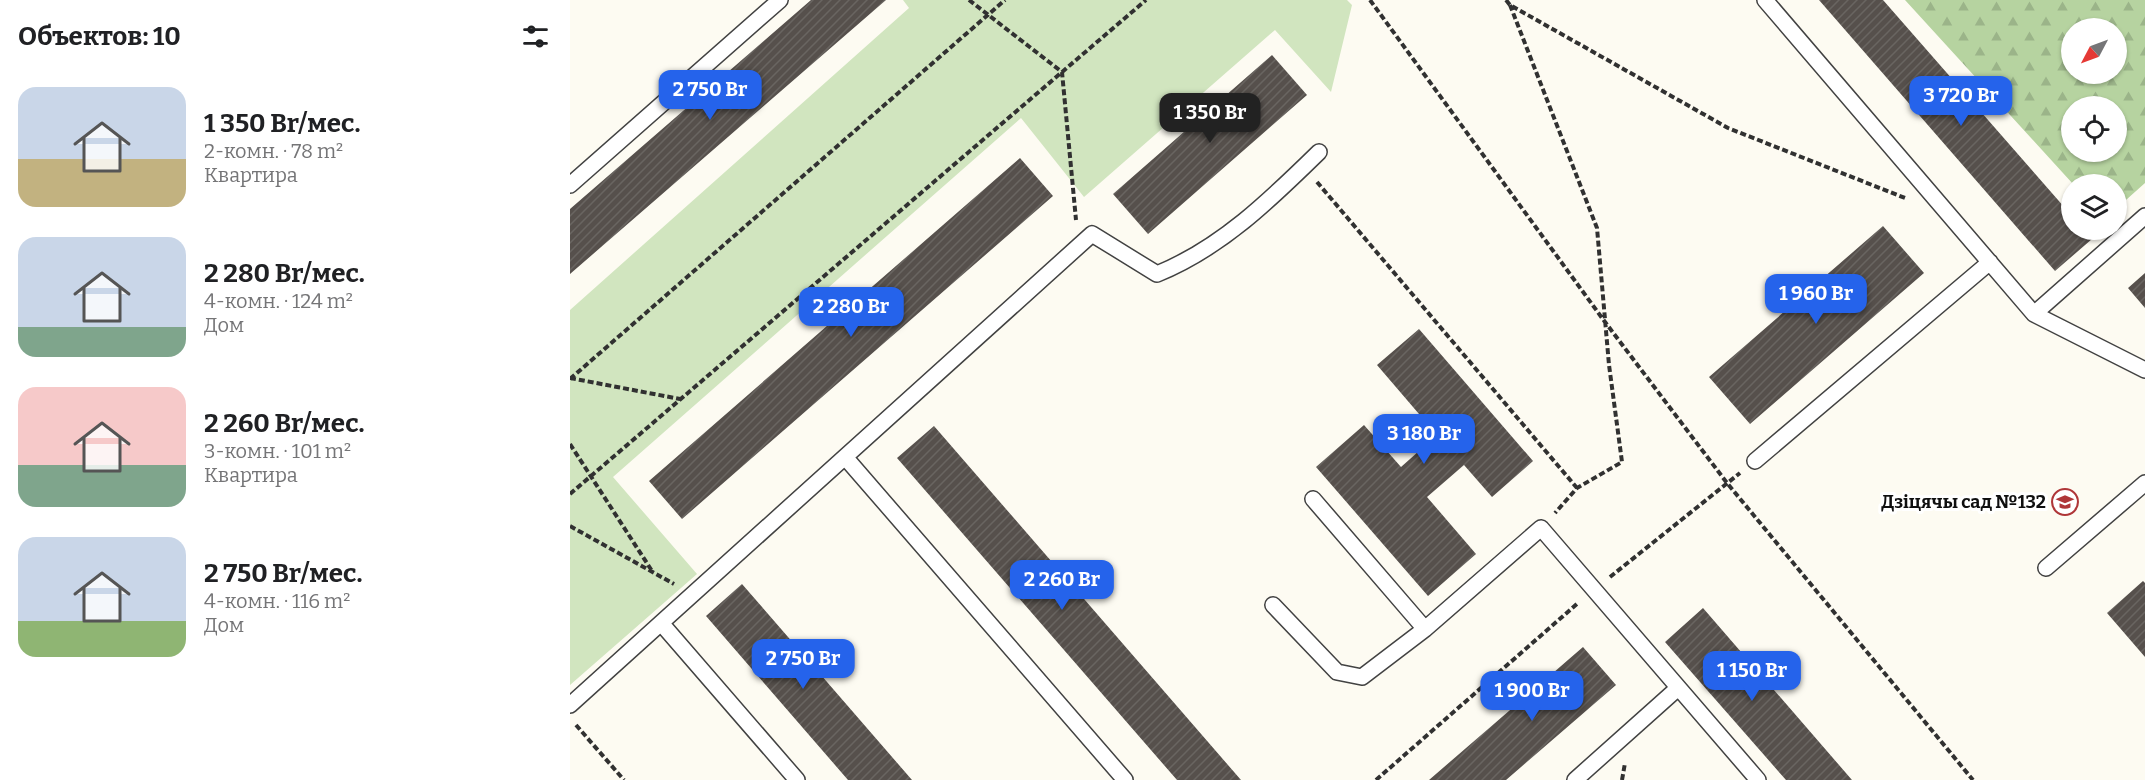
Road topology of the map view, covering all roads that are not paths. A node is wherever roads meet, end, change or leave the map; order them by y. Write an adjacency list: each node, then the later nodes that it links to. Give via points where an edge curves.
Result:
1 (780, 0): 4 (lane)
2 (1765, 0): 6 (lane)
3 (1319, 152): 9 (lane, via 1223,239 1157,274 1092,234)
4 (570, 185)
5 (2145, 216): 7 (lane)
6 (1990, 262): 7 (lane); 10 (lane)
7 (2034, 314): 8 (lane)
8 (2145, 370)
9 (845, 457): 15 (lane); 20 (lane)
10 (1755, 461)
11 (2145, 483): 13 (lane)
12 (1313, 500): 16 (lane)
13 (2046, 567)
14 (1273, 605): 16 (lane, via 1337,672 1362,677)
15 (661, 623): 18 (lane); 19 (lane)
16 (1425, 629): 17 (lane, via 1541,528)
17 (1678, 688): 21 (lane); 22 (lane)
18 (570, 705)
19 (797, 780)
20 (1125, 780)
21 (1575, 780)
22 (1758, 780)

